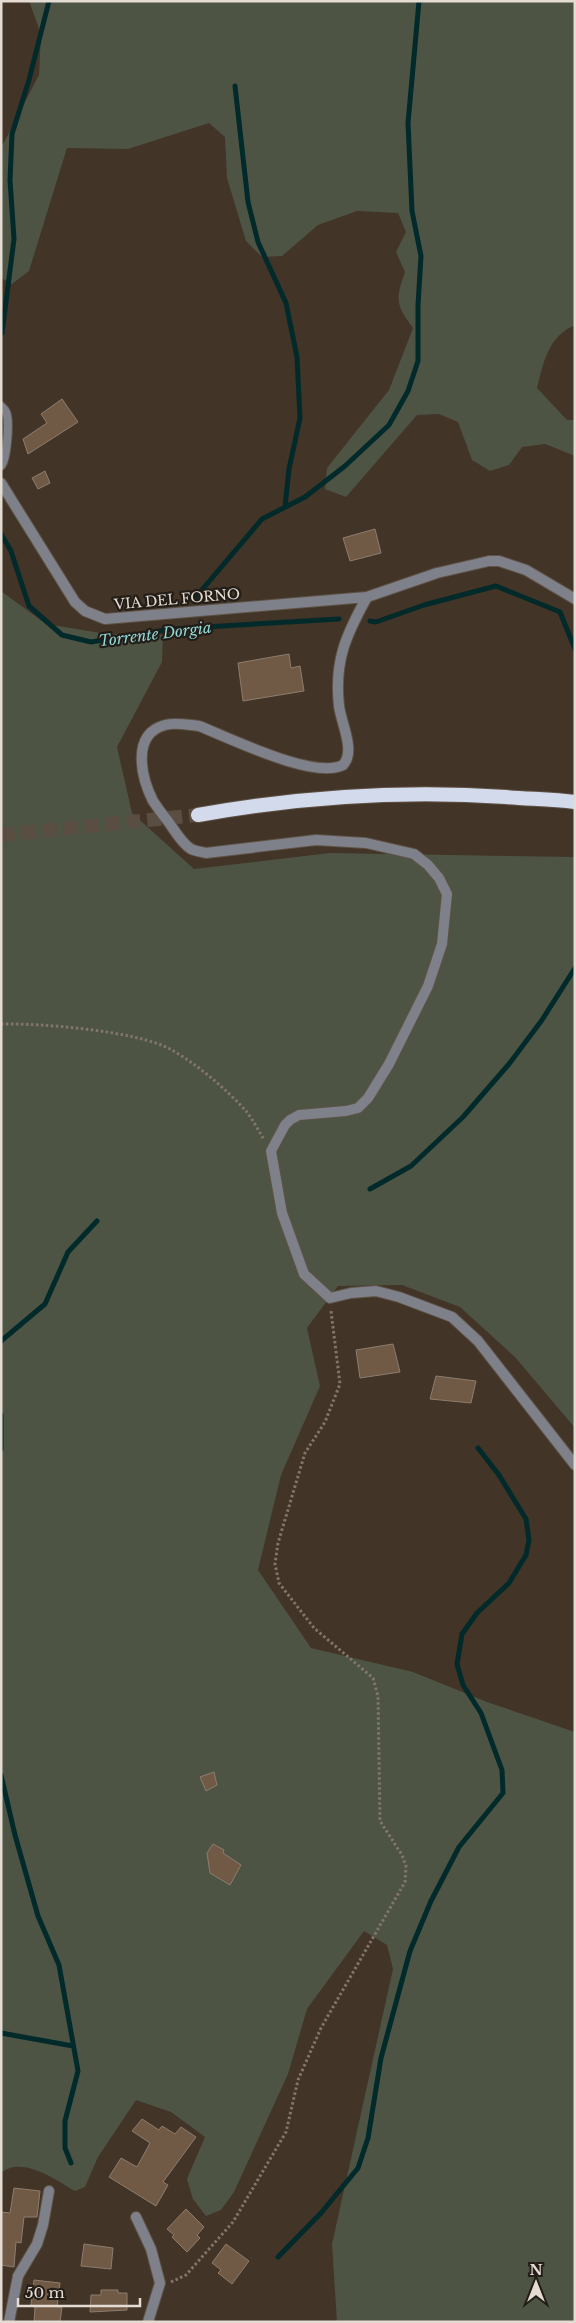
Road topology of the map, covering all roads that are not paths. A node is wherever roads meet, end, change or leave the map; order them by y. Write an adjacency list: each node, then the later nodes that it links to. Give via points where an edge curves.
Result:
1 (1, 406): 2 (lane, via 7,412 8,428)
2 (1, 466)
3 (1, 483): 4 (street, VIA DEL FORNO, via 75,602 95,616 105,619)
4 (367, 597): 5 (street, VIA DEL FORNO, via 437,573 499,560 526,570); 8 (street, via 344,641 338,671 339,706 348,756 343,765 306,767 199,726 166,724 146,737 142,766 153,801 192,850 206,853 316,840 366,843 414,854 439,878 447,894 442,944 428,986 389,1064 358,1108 299,1115 284,1125 271,1151 282,1213 304,1274 330,1298 376,1291 452,1317 478,1341)
5 (575, 599)
6 (575, 802): 7 (highway, via 450,793 307,799)
7 (198, 815)
8 (575, 1464)
9 (49, 2191): 11 (street, via 37,2244 18,2276)
10 (136, 2217): 12 (street, via 151,2249 160,2283)
11 (9, 2322)
12 (148, 2322)

